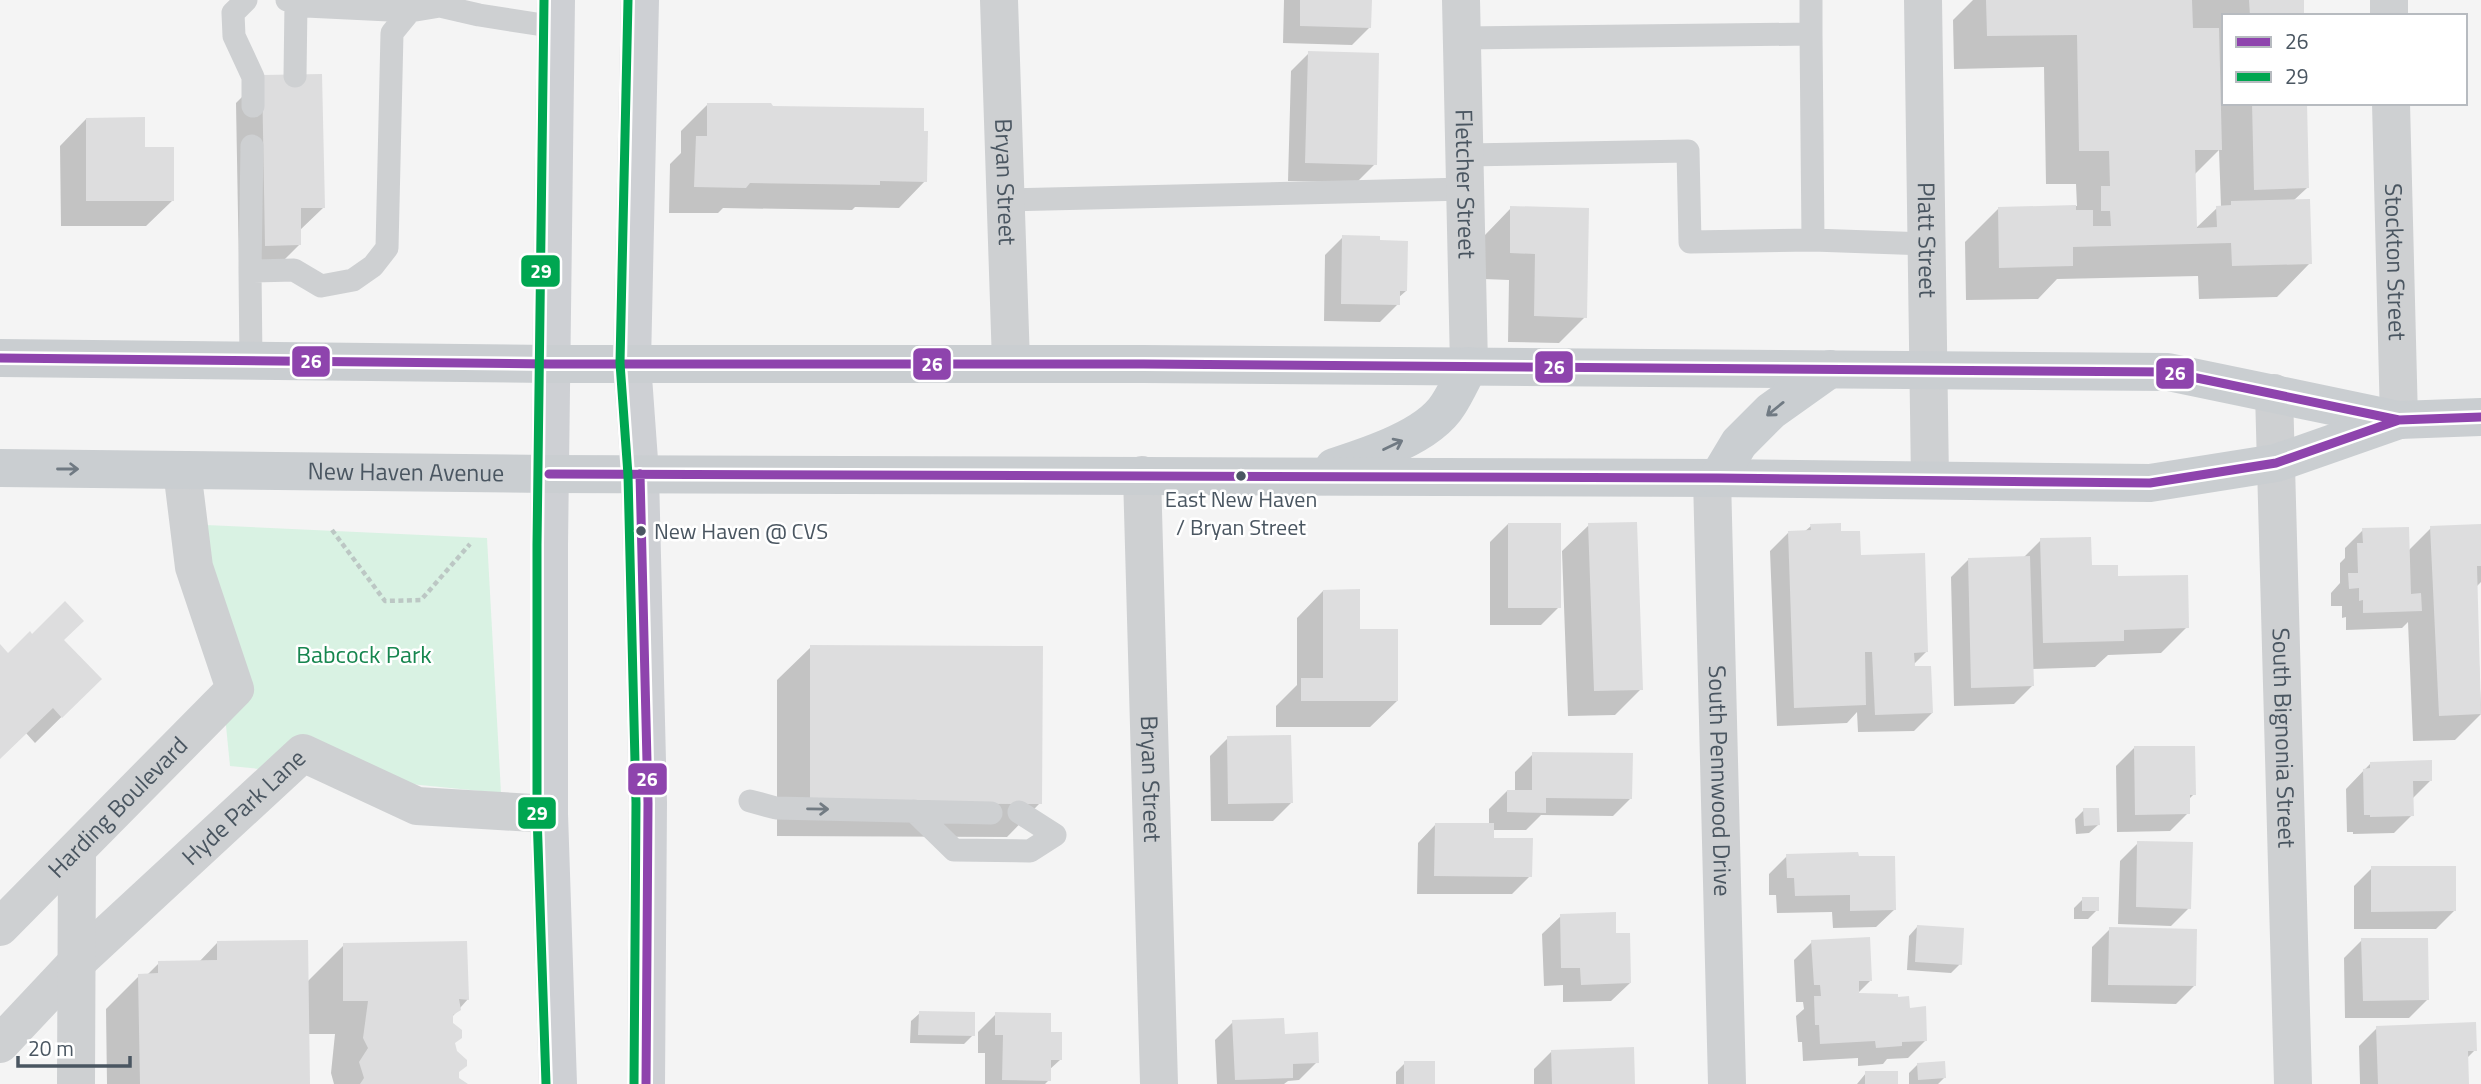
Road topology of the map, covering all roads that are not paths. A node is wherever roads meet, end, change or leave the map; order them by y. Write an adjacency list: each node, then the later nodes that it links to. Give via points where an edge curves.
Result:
1 (246, 0): 14 (lane, via 233,13 234,36 253,77)
2 (640, 0): 23 (main road)
3 (999, 0): 17 (street, Bryan Street)
4 (1461, 0): 11 (street, Fletcher Street)
5 (1811, 0): 10 (lane)
6 (1923, 0): 19 (street, Platt Street)
7 (292, 1): 8 (lane, via 306,6); 12 (lane)
8 (410, 11): 9 (lane, via 440,6 479,15); 20 (lane, via 392,33 387,248 373,266 353,280 321,286 294,261)
9 (556, 14): 25 (main road)
10 (1811, 34): 11 (lane); 18 (lane)
11 (1462, 38): 16 (street, Fletcher Street)
12 (295, 76)
13 (2392, 105): 31 (street, Stockton Street)
14 (253, 106)
15 (252, 146): 20 (lane)
16 (1465, 172): 17 (lane); 18 (lane, via 1688,151 1690,242); 26 (street, Fletcher Street)
17 (1005, 200): 24 (street, Bryan Street)
18 (1813, 240): 19 (lane)
19 (1927, 244): 28 (street, Platt Street)
20 (250, 271): 22 (lane)
21 (0, 358): 22 (main road, New Haven Avenue)
22 (251, 361): 25 (main road, New Haven Avenue)
23 (632, 363): 24 (main road, New Haven Avenue); 25 (main road, New Haven Avenue); 36 (main road)
24 (1012, 363): 26 (main road, New Haven Avenue)
25 (550, 364): 35 (main road)
26 (1469, 366): 27 (main road, New Haven Avenue); 38 (main road, one-way to 26, via 1373,455 1416,434 1447,408)
27 (1830, 369): 28 (main road, New Haven Avenue); 39 (main road, one-way to 39, via 1771,411 1739,443)
28 (1930, 370): 29 (main road, New Haven Avenue, via 2168,372); 40 (street, Platt Street)
29 (2274, 393): 31 (main road, New Haven Avenue); 32 (street, South Bignonia Street)
30 (2481, 418): 31 (main road, New Haven Avenue)
31 (2399, 420): 32 (main road, New Haven Avenue)
32 (2276, 463): 40 (main road, New Haven Avenue, via 2150,483); 55 (street, South Bignonia Street)
33 (0, 468): 34 (main road, New Haven Avenue, one-way to 34)
34 (182, 470): 35 (main road, New Haven Avenue); 46 (street, Harding Boulevard, via 194,567 235,689)
35 (549, 474): 36 (main road, New Haven Avenue); 45 (main road)
36 (639, 474): 37 (main road, New Haven Avenue); 52 (main road, via 648,816)
37 (1142, 475): 38 (main road, New Haven Avenue); 53 (street, Bryan Street)
38 (1305, 477): 39 (main road, New Haven Avenue)
39 (1715, 478): 40 (main road, New Haven Avenue); 54 (street, South Pennwood Drive)
40 (1930, 480)
41 (750, 802): 42 (lane, one-way to 42, via 776,808)
42 (914, 811): 43 (lane, via 954,850 1030,851 1055,835); 44 (lane)
43 (1019, 812)
44 (991, 813)
45 (549, 814): 48 (street, Hyde Park Lane, via 417,806 303,753); 51 (main road)
46 (77, 851): 47 (street, Harding Boulevard); 48 (street)
47 (0, 927)
48 (78, 961): 49 (street, Hyde Park Lane); 50 (street)
49 (0, 1044)
50 (76, 1084)
51 (558, 1084)
52 (646, 1084)
53 (1159, 1084)
54 (1727, 1084)
55 (2293, 1084)

